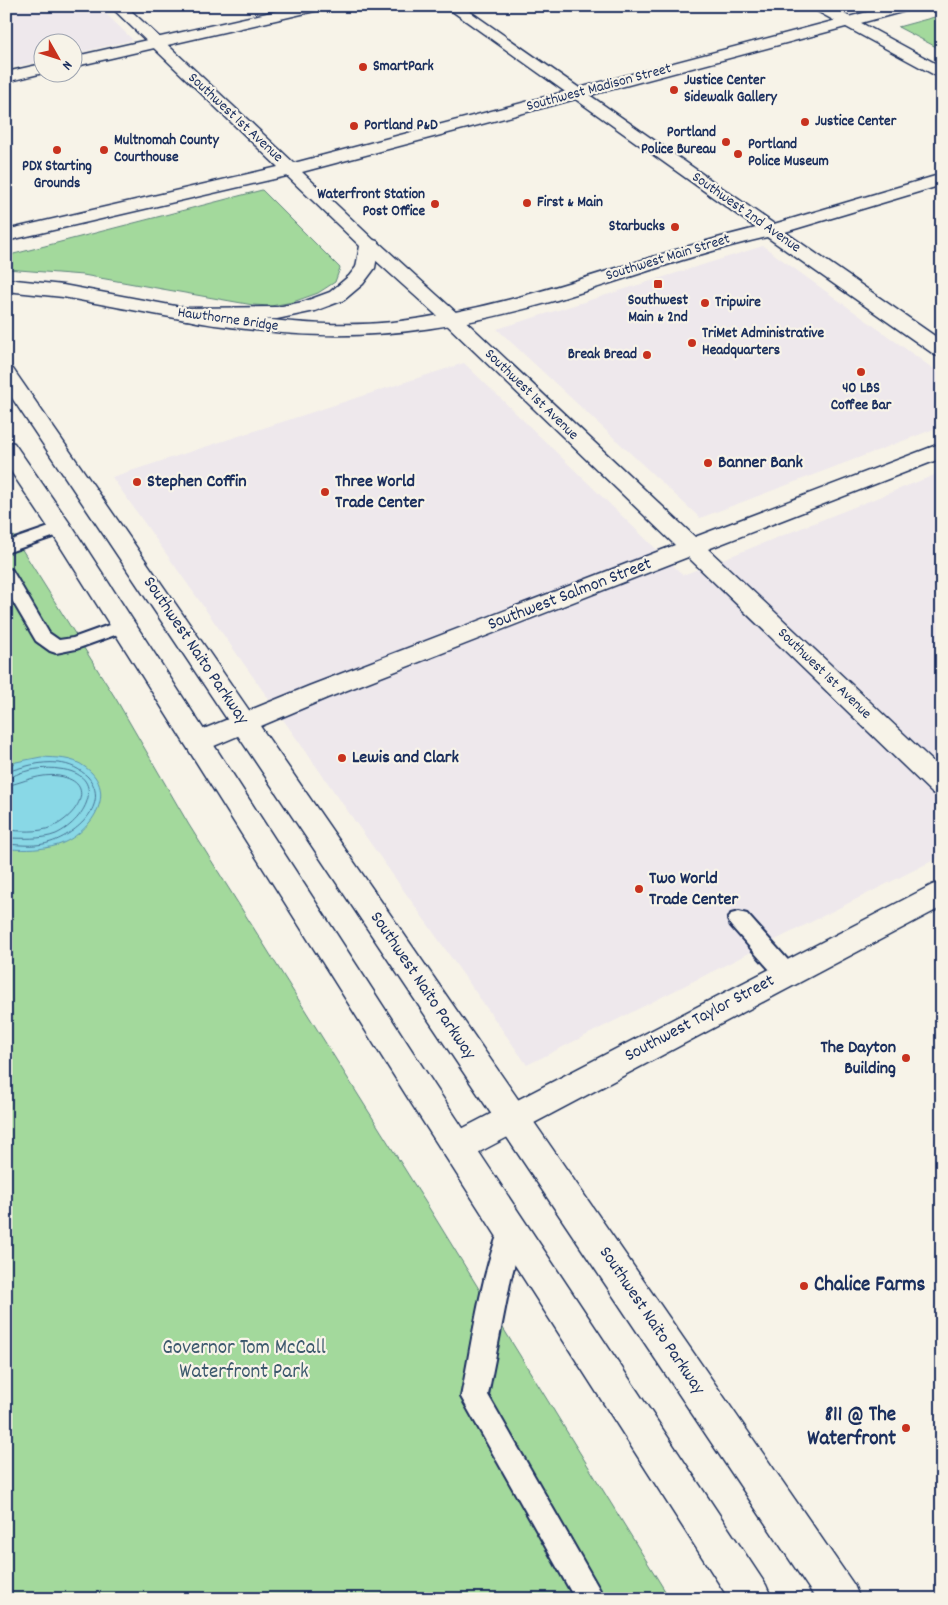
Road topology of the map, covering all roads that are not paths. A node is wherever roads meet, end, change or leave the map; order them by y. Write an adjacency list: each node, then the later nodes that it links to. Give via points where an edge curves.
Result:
1 (117, 6): 7 (main road, Southwest 1st Avenue)
2 (319, 6): 7 (main road)
3 (452, 6): 12 (main road, Southwest 2nd Avenue)
4 (818, 6): 6 (main road)
5 (908, 6): 6 (main road, Southwest Madison Street)
6 (847, 22): 10 (main road); 12 (main road, Southwest Madison Street)
7 (156, 43): 8 (main road); 13 (main road, Southwest 1st Avenue)
8 (82, 60)
9 (32, 70): 11 (main road)
10 (942, 74)
11 (6, 77)
12 (576, 94): 13 (main road, Southwest Madison Street); 16 (main road, Southwest 2nd Avenue)
13 (290, 169): 15 (main road); 19 (main road, Southwest 1st Avenue)
14 (942, 178): 16 (main road, Southwest Main Street, via 806,221)
15 (211, 190): 17 (main road); 18 (main road, via 177,203)
16 (769, 229): 22 (main road, Southwest Main Street, via 549,295); 23 (main road, Southwest 2nd Avenue)
17 (6, 236)
18 (6, 244)
19 (370, 245): 21 (main road, via 365,268 356,280 323,303 277,313); 22 (main road, Southwest 1st Avenue)
20 (15, 285): 21 (main road, Hawthorne Bridge)
21 (186, 314): 22 (main road, Hawthorne Bridge, via 266,326 328,330 392,328)
22 (451, 318): 28 (main road, Southwest 1st Avenue)
23 (942, 351)
24 (6, 373): 32 (main road, Southwest Naito Parkway)
25 (6, 448): 27 (main road)
26 (942, 450): 28 (main road, Southwest Salmon Street)
27 (61, 528): 29 (lane); 31 (main road)
28 (692, 547): 32 (main road, Southwest Salmon Street, via 318,692); 34 (main road, Southwest 1st Avenue)
29 (6, 548)
30 (6, 574): 31 (lane, via 42,638 56,646 76,643)
31 (123, 626): 33 (main road)
32 (244, 724): 33 (main road, Southwest Salmon Street); 38 (main road, Southwest Naito Parkway)
33 (198, 742): 39 (main road)
34 (942, 786)
35 (942, 893): 37 (main road, Southwest Taylor Street)
36 (739, 920): 37 (lane)
37 (787, 974): 38 (main road, Southwest Taylor Street)
38 (512, 1118): 39 (main road, Southwest Taylor Street); 43 (main road, Southwest Naito Parkway)
39 (458, 1147): 40 (main road)
40 (512, 1229): 41 (lane, via 498,1278 474,1397); 42 (main road)
41 (591, 1599)
42 (752, 1599)
43 (840, 1599)

